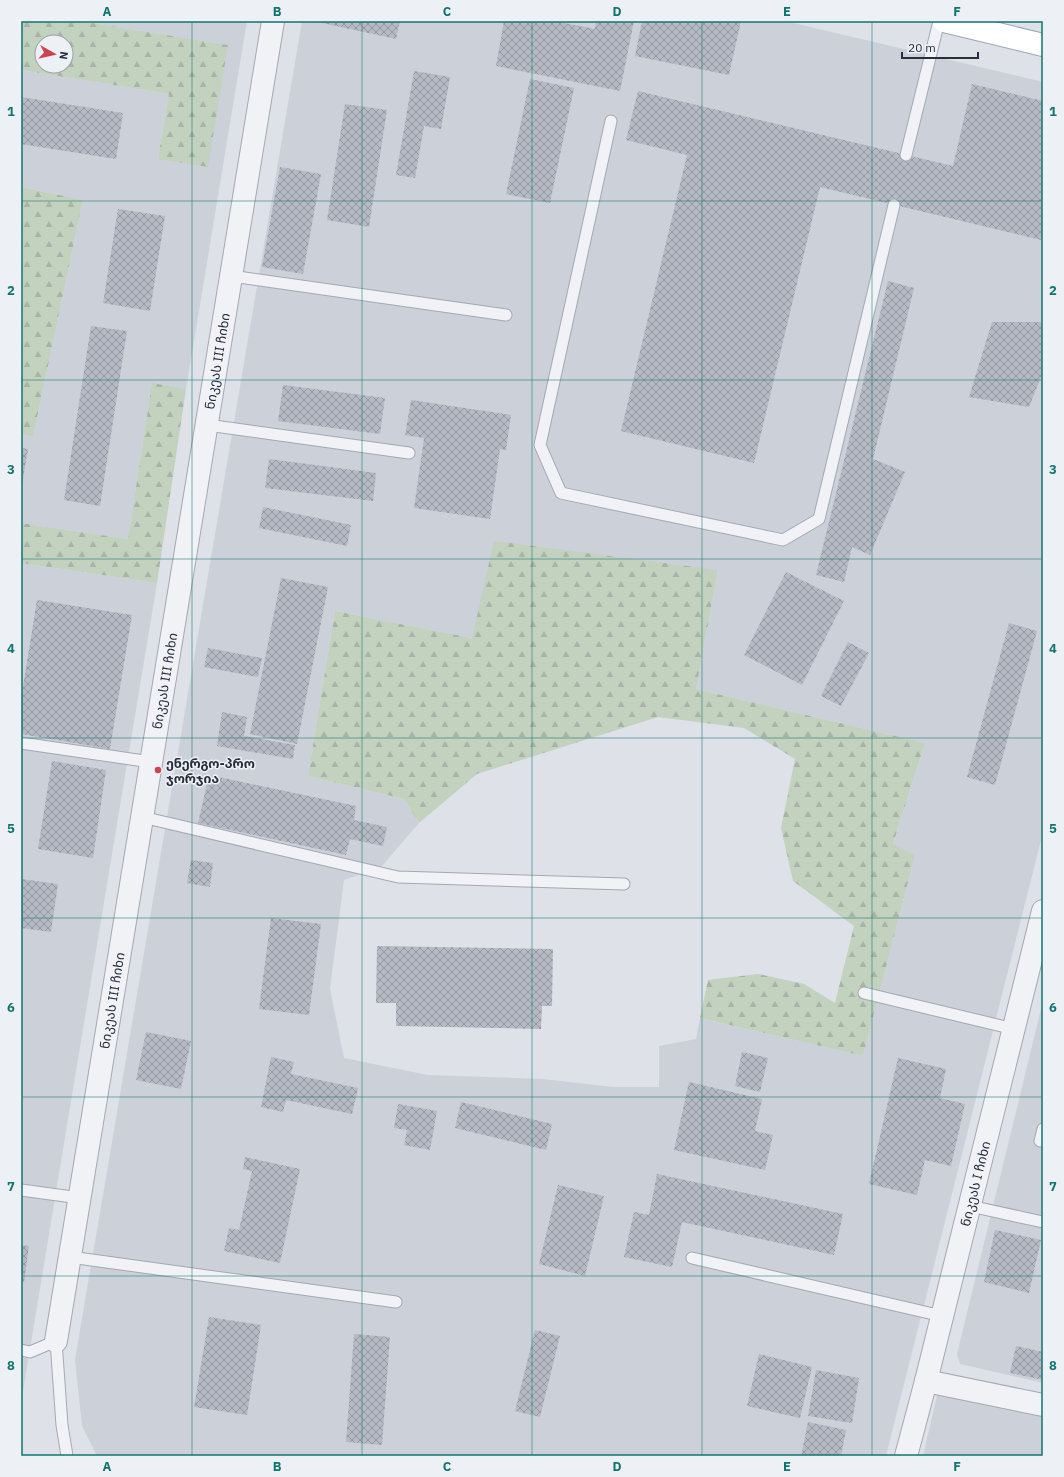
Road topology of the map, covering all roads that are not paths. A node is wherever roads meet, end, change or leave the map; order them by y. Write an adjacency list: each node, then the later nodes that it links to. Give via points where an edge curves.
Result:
1 (270, 21): 8 (street, ნიკეას III ჩიხი)
2 (939, 21): 6 (lane)
3 (944, 21): 4 (main road)
4 (1043, 46)
5 (611, 121): 7 (lane, via 540,445 561,493 783,540 819,519)
6 (906, 155)
7 (894, 205)
8 (231, 276): 9 (lane); 10 (street, ნიკეას III ჩიხი)
9 (506, 315)
10 (207, 425): 11 (lane); 13 (street, ნიკეას III ჩიხი)
11 (409, 453)
12 (21, 743): 13 (lane)
13 (151, 762): 14 (street, ნიკეას III ჩიხი)
14 (142, 817): 15 (lane, via 398,877); 22 (street, ნიკეას III ჩიხი)
15 (624, 884)
16 (1043, 911): 18 (street, ნიკეას I ჩიხი)
17 (864, 994): 18 (lane)
18 (1014, 1028): 23 (street, ნიკეას I ჩიხი)
19 (1043, 1129): 20 (lane)
20 (1040, 1141)
21 (21, 1190): 22 (lane)
22 (80, 1198): 25 (street, ნიკეას III ჩიხი)
23 (970, 1206): 24 (lane); 28 (street, ნიკეას I ჩიხი)
24 (1043, 1222)
25 (70, 1257): 27 (lane); 29 (street, ნიკეას III ჩიხი)
26 (692, 1258): 28 (lane)
27 (396, 1302)
28 (942, 1316): 31 (street, ნიკეას I ჩიხი)
29 (56, 1341): 30 (lane, via 30,1352); 33 (lane, via 62,1425)
30 (21, 1350)
31 (926, 1380): 32 (street); 34 (street, ნიკეას I ჩიხი)
32 (1043, 1406)
33 (67, 1456)
34 (906, 1456)

